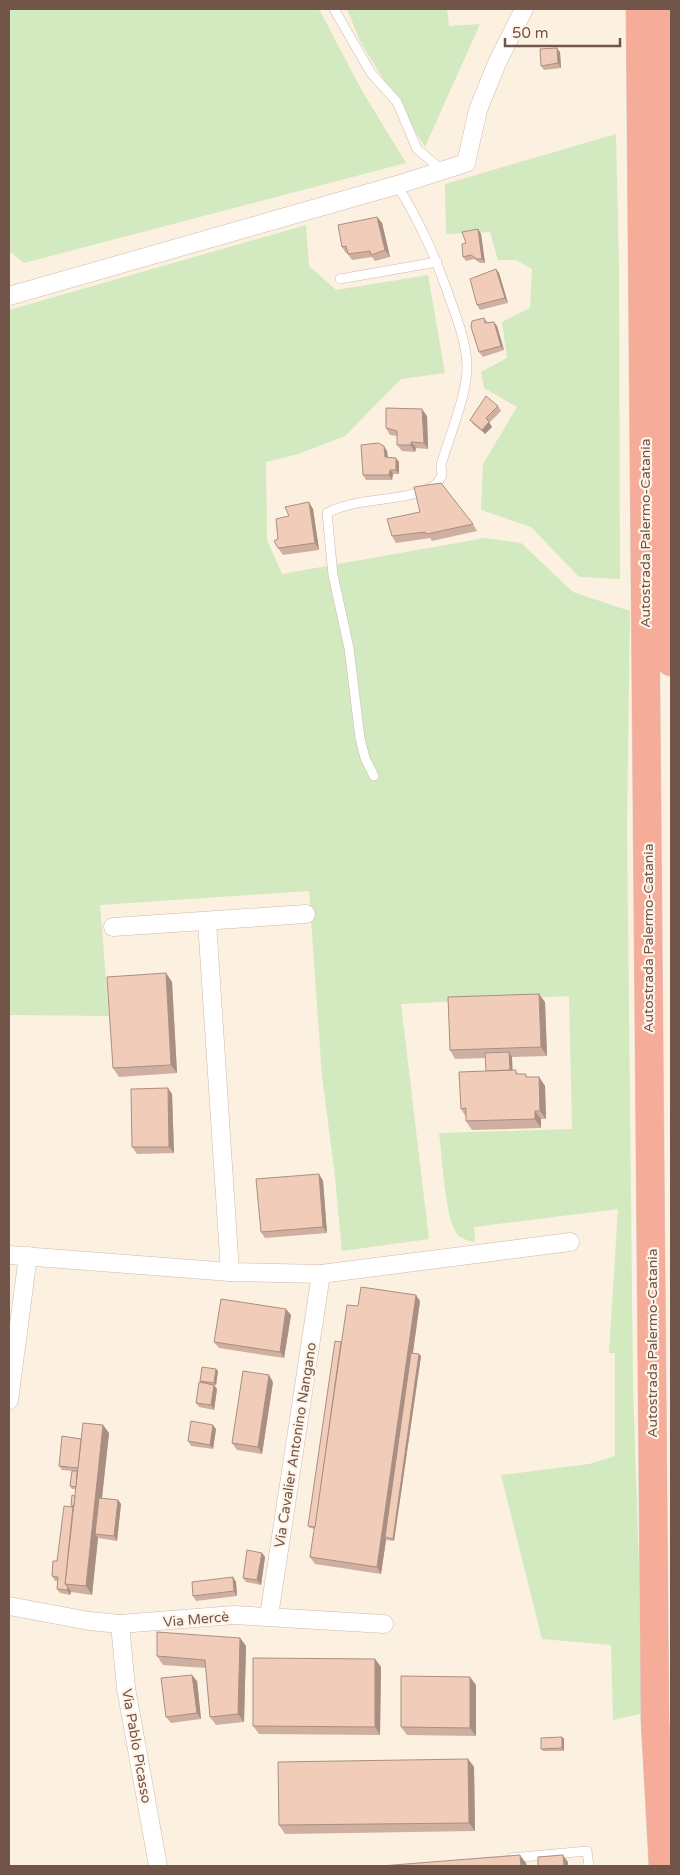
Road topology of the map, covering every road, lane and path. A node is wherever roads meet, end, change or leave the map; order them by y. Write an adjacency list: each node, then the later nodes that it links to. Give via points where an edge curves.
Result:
1 (334, 9): 5 (lane, via 371,72 397,102 417,149)
2 (524, 9): 6 (street, via 478,110 466,163)
3 (640, 9): 28 (highway, Autostrada Palermo-Catania, via 655,1711)
4 (666, 9): 10 (highway, Autostrada Palermo-Catania)
5 (436, 165)
6 (397, 186): 7 (lane, via 420,222); 9 (street)
7 (437, 262): 8 (lane); 11 (lane, via 463,336 467,366 462,397 441,465 442,475 434,486 342,505 327,513 333,575 350,648 360,738)
8 (340, 279)
9 (9, 296)
10 (671, 662)
11 (374, 776)
12 (306, 914): 13 (street)
13 (207, 921): 14 (street); 18 (street)
14 (113, 927)
15 (570, 1242): 19 (street)
16 (9, 1255): 17 (street)
17 (28, 1256): 18 (street); 20 (street)
18 (230, 1272): 19 (street)
19 (321, 1274): 22 (street, Via Cavalier Antonino Nangano)
20 (9, 1400)
21 (9, 1606): 23 (street, Via Mercè)
22 (269, 1616): 23 (street, Via Mercè, via 234,1615); 24 (street, Via Mercè)
23 (120, 1624): 26 (street, Via Pablo Picasso, via 126,1688)
24 (384, 1624)
25 (502, 1858): 27 (lane, via 587,1851)
26 (158, 1866)
27 (589, 1866)
28 (663, 1866)

